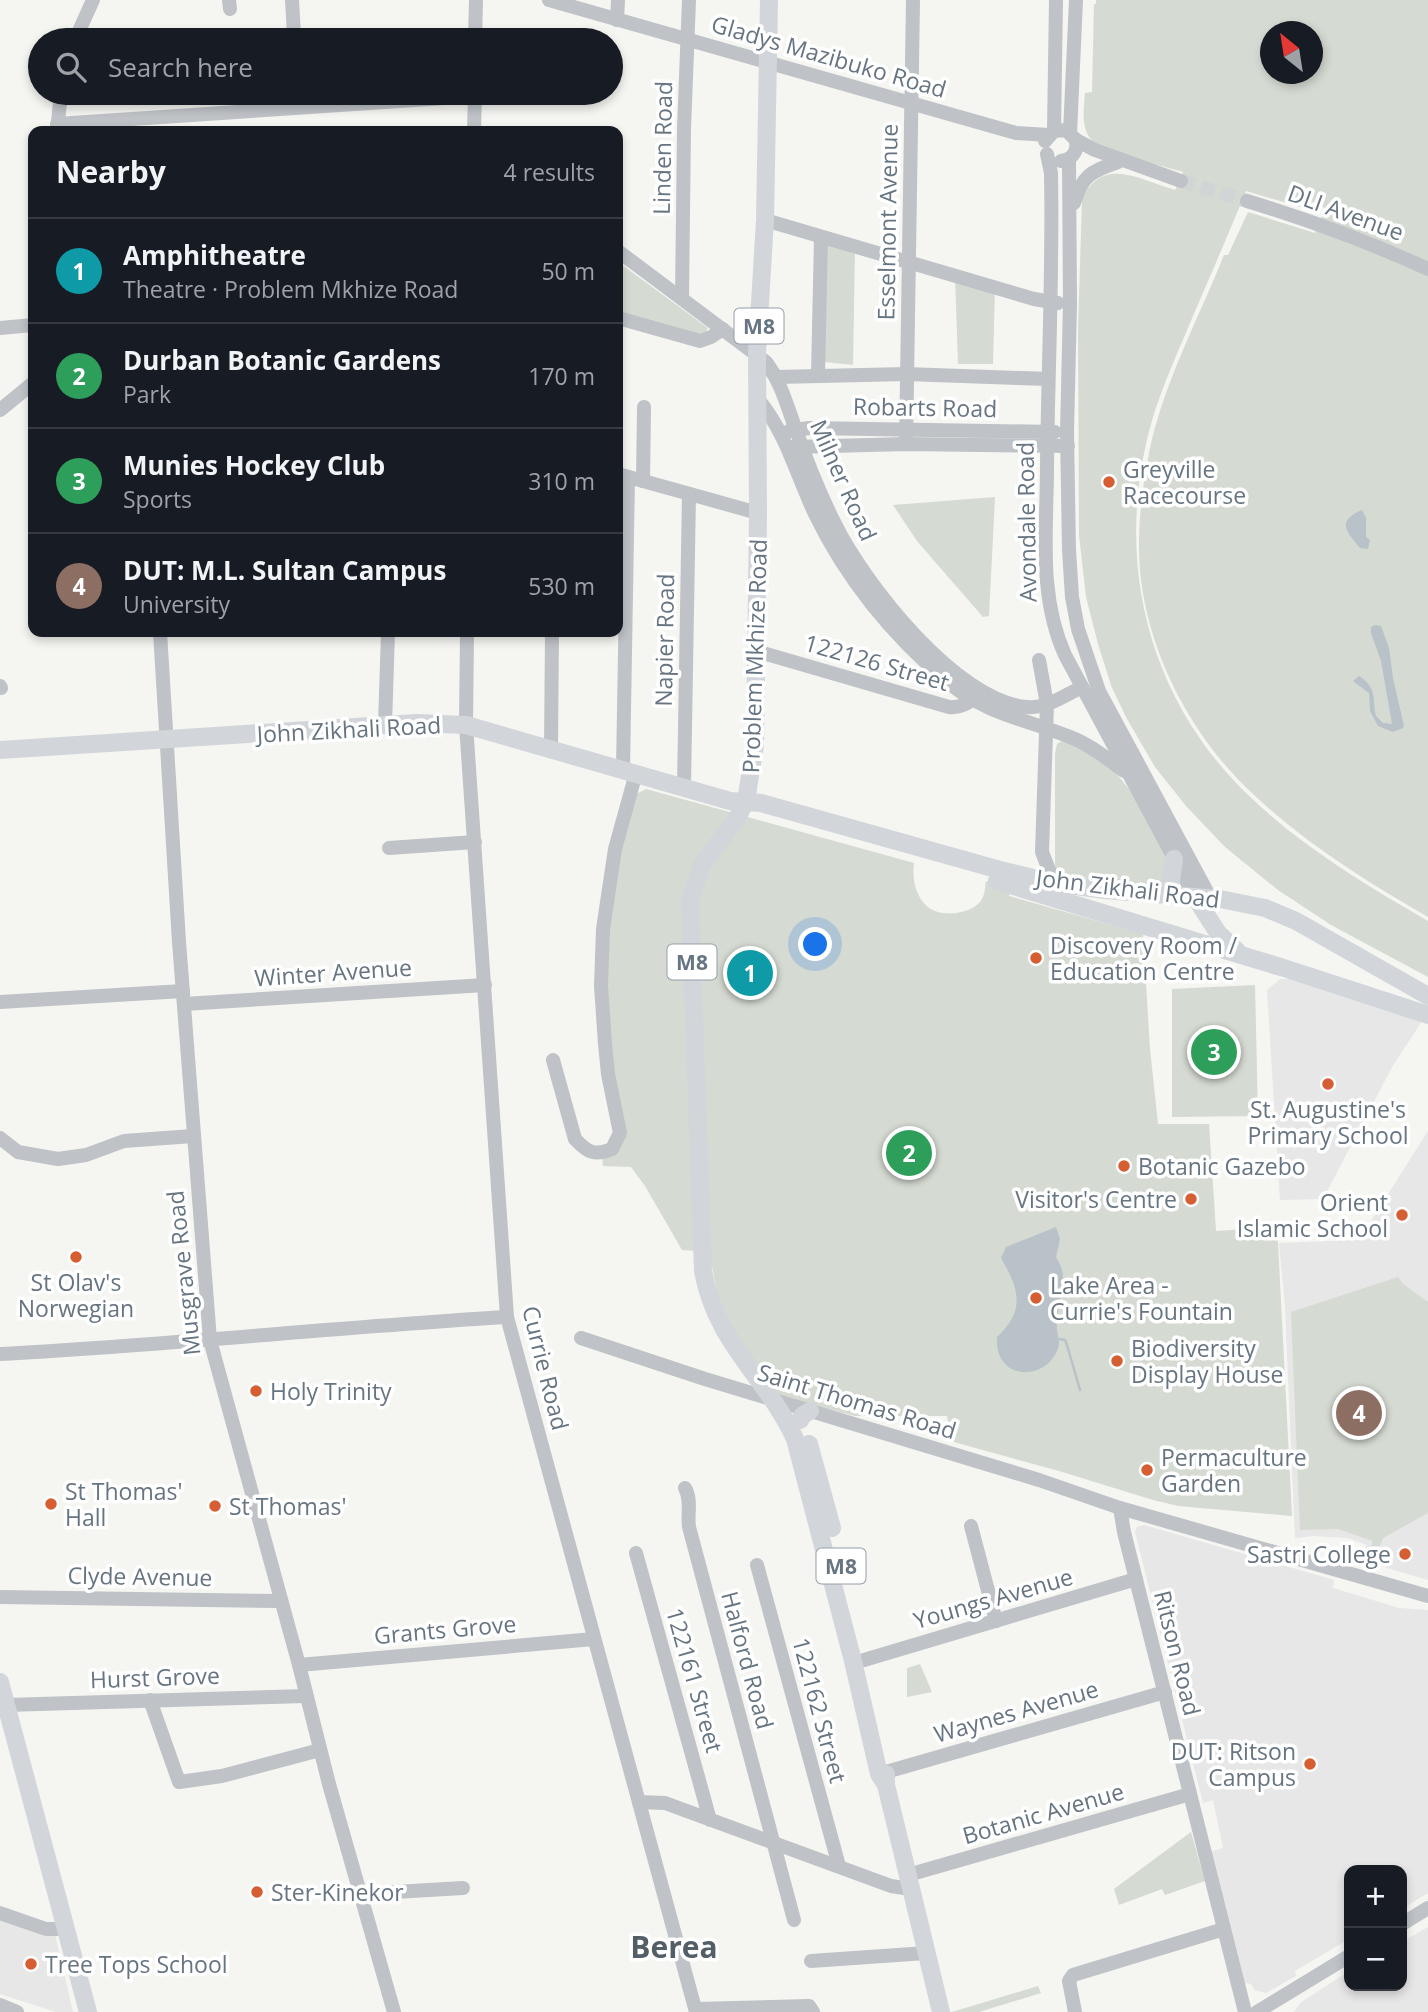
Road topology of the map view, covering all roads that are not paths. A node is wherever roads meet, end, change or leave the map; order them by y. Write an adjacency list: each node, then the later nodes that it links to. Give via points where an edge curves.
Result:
1 (93, 0): 14 (street)
2 (292, 0): 15 (street)
3 (476, 0): 16 (street)
4 (549, 0): 11 (street, Gladys Mazibuko Road)
5 (618, 0): 11 (street)
6 (689, 0): 17 (street, Linden Road)
7 (769, 0): 18 (main road, Problem Mkhize Road / M8)
8 (914, 0): 19 (street, Esselmont Avenue)
9 (1056, 0): 13 (street, Avondale Road)
10 (1076, 0): 12 (street, Avondale Road)
11 (617, 20): 17 (street, Gladys Mazibuko Road)
12 (1076, 21): 13 (street); 27 (street, Avondale Road)
13 (1056, 23): 26 (street, Avondale Road)
14 (80, 28)
15 (294, 28)
16 (475, 28)
17 (689, 40): 18 (street, Gladys Mazibuko Road); 37 (street, Linden Road)
18 (769, 62): 19 (street, Gladys Mazibuko Road); 32 (main road, Problem Mkhize Road / M8)
19 (911, 102): 26 (street, Gladys Mazibuko Road); 35 (street, Esselmont Avenue)
20 (60, 105): 23 (street)
21 (340, 105): 24 (street)
22 (475, 105): 25 (street)
23 (57, 126)
24 (82, 126)
25 (474, 126)
26 (1048, 142): 27 (street, via 1062,130); 27 (street, via 1057,161); 38 (street, Avondale Road)
27 (1072, 147): 28 (street); 31 (street, Avondale Road)
28 (1125, 164): 29 (street); 31 (street, via 1086,177)
29 (1181, 181)
30 (1247, 201): 36 (street, DLI Avenue, via 1314,221)
31 (1069, 217): 39 (street, Avondale Road)
32 (765, 220): 33 (street); 44 (main road, Problem Mkhize Road / M8)
33 (821, 237): 35 (street); 45 (street)
34 (623, 255): 37 (street)
35 (910, 262): 38 (street); 46 (street, Esselmont Avenue)
36 (1428, 269)
37 (682, 297): 43 (street)
38 (1052, 303): 39 (street); 48 (street, Avondale Road)
39 (1070, 304): 56 (street, Avondale Road)
40 (623, 318): 43 (street, via 700,341)
41 (28, 325): 42 (street)
42 (0, 328)
43 (723, 329): 44 (street)
44 (758, 358): 47 (street); 50 (main road, Problem Mkhize Road / M8)
45 (818, 374): 46 (street); 47 (street)
46 (906, 374): 48 (street); 53 (street, Esselmont Avenue)
47 (777, 377): 54 (street, Milner Road)
48 (1048, 379): 55 (street, Avondale Road)
49 (28, 387): 52 (street)
50 (758, 400): 54 (street, Milner Road); 61 (main road, Problem Mkhize Road / M8)
51 (644, 407): 59 (street)
52 (0, 410)
53 (906, 429): 54 (street, Robarts Road); 55 (street, Robarts Road); 57 (street, Esselmont Avenue)
54 (789, 431): 58 (street, Milner Road)
55 (1048, 438): 56 (street, Robarts Road); 57 (street, Robarts Road); 62 (street, Avondale Road)
56 (1068, 439): 63 (street, Avondale Road)
57 (906, 444): 58 (street, Robarts Road)
58 (794, 447): 71 (street, Milner Road, via 822,512 872,595 950,684)
59 (630, 478): 60 (street); 78 (street)
60 (689, 494): 61 (street); 80 (street, Napier Road)
61 (758, 513): 68 (main road, Problem Mkhize Road / M8)
62 (1046, 569): 63 (street); 70 (street, Avondale Road, via 1052,622)
63 (1070, 571): 90 (street, Avondale Road, via 1078,629 1099,691)
64 (160, 637): 96 (street, Musgrave Road)
65 (388, 637): 73 (street)
66 (467, 637): 74 (street, Currie Road)
67 (552, 637): 76 (street)
68 (756, 651): 71 (street, 122126 Street, via 949,707 961,706); 81 (main road, Problem Mkhize Road / M8, via 755,745)
69 (1039, 660): 72 (street)
70 (1082, 687): 72 (street, Milner Road); 79 (street, Avondale Road)
71 (976, 695): 72 (street, Milner Road, via 1016,705); 75 (street, Milner Road, via 1012,717)
72 (1047, 704): 75 (street)
73 (385, 725): 74 (main road, John Zikhali Road); 77 (main road, John Zikhali Road)
74 (466, 725): 76 (main road, John Zikhali Road); 83 (street, Currie Road)
75 (1047, 728): 79 (street, Milner Road, via 1094,749); 85 (street)
76 (551, 748): 78 (main road, John Zikhali Road)
77 (0, 750)
78 (630, 771): 80 (main road, John Zikhali Road); 99 (street, via 603,929 605,1044 620,1133 612,1149 592,1152 575,1139)
79 (1128, 774): 86 (street, Avondale Road)
80 (684, 786): 81 (main road, John Zikhali Road)
81 (733, 802): 82 (main road, Problem Mkhize Road / M8); 82 (main road); 87 (main road, John Zikhali Road, via 761,803); 91 (main road, John Zikhali Road)
82 (728, 831): 106 (main road, Problem Mkhize Road / M8, via 702,865 690,901 703,1271 720,1324)
83 (475, 842): 84 (street); 93 (street, Currie Road)
84 (389, 848)
85 (1042, 852): 87 (street); 88 (street)
86 (1174, 859): 89 (main road, via 1171,881); 90 (street, Avondale Road)
87 (1028, 877): 88 (main road, John Zikhali Road)
88 (1054, 883): 89 (main road, John Zikhali Road)
89 (1157, 895): 90 (main road, John Zikhali Road)
90 (1208, 898): 91 (main road, via 1211,924); 92 (main road, John Zikhali Road, via 1279,913)
91 (1242, 956): 94 (main road, John Zikhali Road)
92 (1376, 968): 94 (main road); 95 (main road, John Zikhali Road)
93 (485, 985): 96 (street, Winter Avenue); 102 (street, Currie Road)
94 (1366, 994): 98 (main road, John Zikhali Road)
95 (1428, 996)
96 (183, 998): 97 (street, Winter Avenue); 100 (street, Musgrave Road)
97 (0, 1002)
98 (1428, 1015)
99 (553, 1060)
100 (193, 1136): 101 (street, via 124,1141 86,1155 58,1159 18,1152); 104 (street, Musgrave Road)
101 (0, 1138)
102 (507, 1317): 104 (street); 118 (street, Currie Road)
103 (581, 1338): 106 (street, Saint Thomas Road)
104 (210, 1340): 105 (street); 116 (street, Musgrave Road)
105 (0, 1354)
106 (766, 1392): 107 (main road, M8); 127 (main road, M8, via 790,1426 800,1451)
107 (805, 1416): 109 (street, Saint Thomas Road, via 1040,1480); 119 (main road, M8)
108 (685, 1488): 131 (street, Halford Road, via 690,1499 689,1527)
109 (1120, 1508): 113 (street, Ritson Road); 114 (street, Saint Thomas Road)
110 (971, 1526): 117 (street)
111 (636, 1553): 130 (street, 122161 Street)
112 (757, 1565): 132 (street, 122162 Street)
113 (1136, 1579): 117 (street, Youngs Avenue); 122 (street, Ritson Road)
114 (1428, 1596)
115 (0, 1597): 116 (street, Clyde Avenue)
116 (280, 1601): 120 (street, Musgrave Road)
117 (996, 1621): 119 (street, Youngs Avenue)
118 (594, 1639): 120 (street, Grants Grove); 129 (street, Currie Road)
119 (864, 1660): 127 (main road, M8)
120 (299, 1665): 123 (street, Musgrave Road)
121 (0, 1682): 125 (main road)
122 (1165, 1692): 127 (street, Waynes Avenue); 128 (street, Ritson Road)
123 (306, 1696): 124 (street, Hurst Grove); 126 (street, Musgrave Road)
124 (150, 1700): 125 (street, Hurst Grove); 126 (street, via 179,1782 222,1776)
125 (6, 1705): 140 (main road)
126 (320, 1750): 135 (street, Musgrave Road)
127 (884, 1777): 133 (main road, M8)
128 (1190, 1794): 133 (street, Botanic Avenue); 141 (street, Ritson Road)
129 (639, 1802): 130 (street, Botanic Avenue, via 658,1802); 147 (street, Currie Road)
130 (710, 1819): 131 (street, Botanic Avenue)
131 (774, 1844): 132 (street, Botanic Avenue); 138 (street, Halford Road)
132 (838, 1866): 133 (street, Botanic Avenue, via 891,1886)
133 (910, 1882): 142 (main road, M8)
134 (463, 1888): 135 (street)
135 (361, 1894): 150 (street, Musgrave Road)
136 (1428, 1908): 139 (street)
137 (0, 1913): 140 (street, via 46,1929)
138 (794, 1920)
139 (1407, 1921)
140 (66, 1929): 149 (main road)
141 (1224, 1929): 152 (street, via 1071,1976); 153 (street, Ritson Road)
142 (926, 1953): 144 (street); 151 (main road, M8)
143 (1344, 1959): 154 (street)
144 (811, 1961)
145 (0, 2005): 148 (street)
146 (812, 2010): 147 (street, via 740,2006)
147 (696, 2011)
148 (17, 2012)
149 (88, 2012)
150 (394, 2012)
151 (941, 2012)
152 (1075, 2012)
153 (1245, 2012)
154 (1257, 2012)

